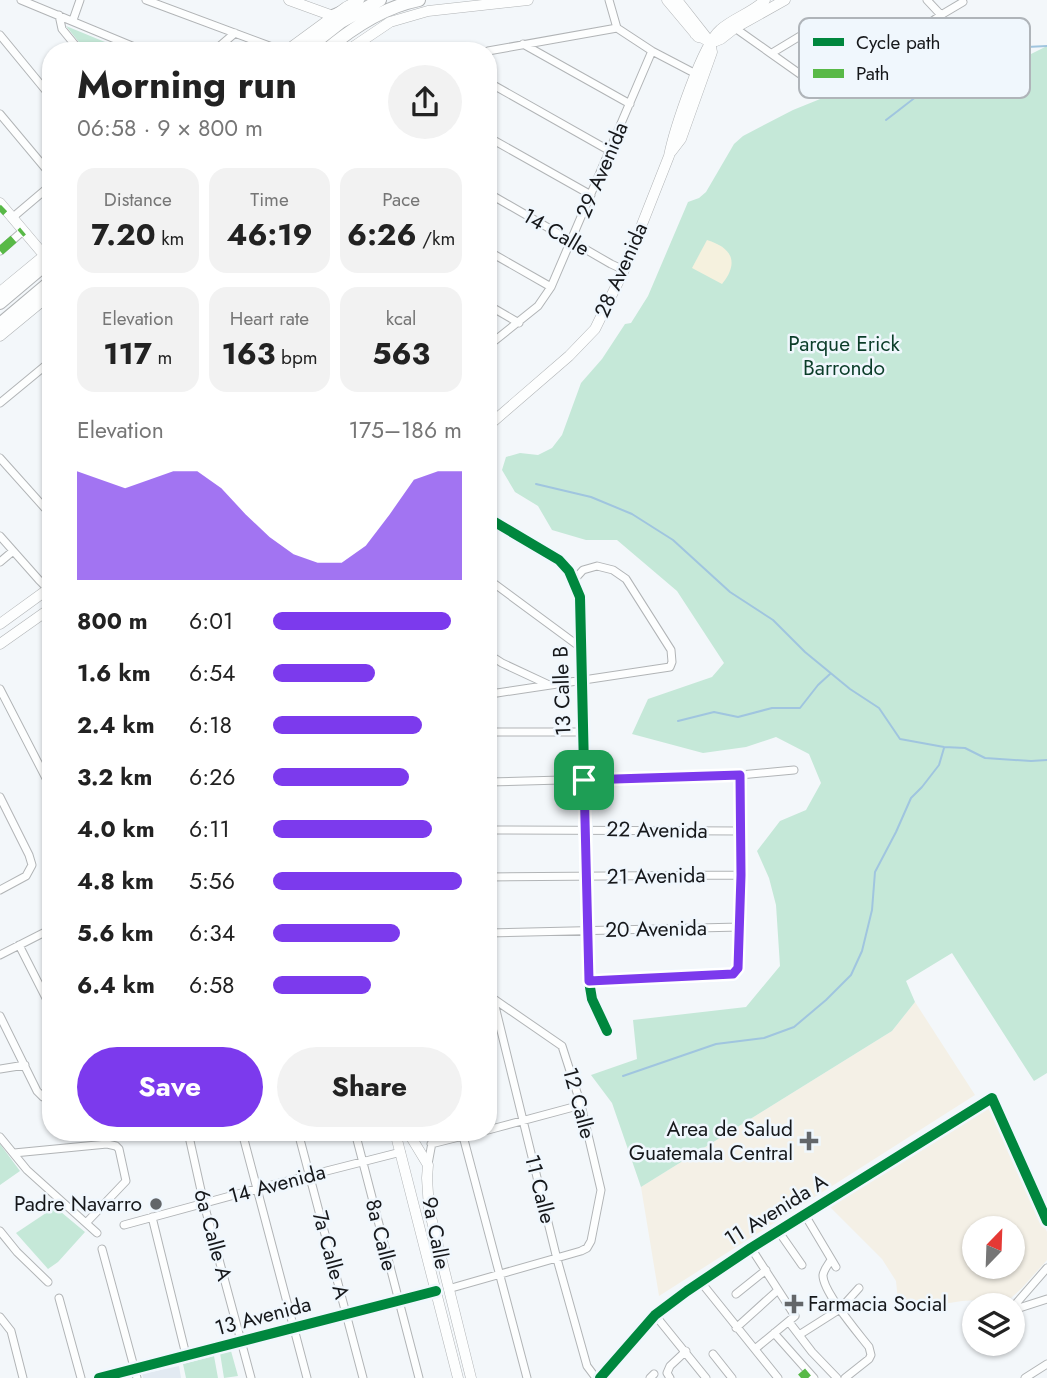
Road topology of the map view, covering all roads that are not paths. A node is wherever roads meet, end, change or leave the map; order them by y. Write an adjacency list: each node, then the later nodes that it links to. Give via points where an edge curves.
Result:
1 (21, 0): 16 (street)
2 (80, 0): 20 (street)
3 (146, 0): 25 (street)
4 (289, 0): 18 (street)
5 (419, 0): 34 (highway, via 363,23)
6 (528, 0): 35 (street, via 428,11 390,22)
7 (609, 0): 21 (street)
8 (667, 0): 22 (street)
9 (677, 0): 22 (street)
10 (765, 0): 23 (street)
11 (785, 0): 24 (street)
12 (927, 0): 17 (street)
13 (370, 1): 15 (street); 18 (highway); 33 (highway)
14 (956, 2): 17 (street)
15 (347, 3): 18 (street)
16 (59, 15): 20 (street); 28 (street, via 62,29)
17 (941, 15): 19 (street)
18 (333, 16): 32 (street)
19 (937, 18)
20 (73, 20): 29 (street)
21 (617, 28): 36 (street); 39 (street)
22 (695, 28): 23 (street); 37 (street)
23 (718, 31): 37 (street)
24 (732, 31): 37 (street); 40 (street); 41 (street)
25 (235, 33): 30 (street); 31 (street)
26 (0, 35): 43 (street)
27 (799, 37): 40 (street)
28 (73, 42)
29 (123, 42)
30 (224, 42)
31 (260, 42)
32 (297, 42)
33 (315, 42)
34 (335, 42)
35 (360, 42)
36 (522, 44): 38 (street); 45 (street)
37 (708, 46): 41 (street, 28 Avenida, via 712,52)
38 (497, 49)
39 (652, 51): 41 (street); 45 (street, 29 Avenida)
40 (772, 53): 42 (street)
41 (700, 75): 62 (street, 28 Avenida, via 681,139 669,156)
42 (799, 75)
43 (42, 86)
44 (497, 87): 48 (street)
45 (630, 104): 48 (street, 29 Avenida)
46 (0, 114): 49 (street)
47 (497, 142): 51 (street)
48 (610, 151): 51 (street, 29 Avenida)
49 (42, 164)
50 (42, 193): 54 (street)
51 (591, 195): 56 (street, 29 Avenida)
52 (497, 197): 56 (street, 14 Calle)
53 (1, 208): 54 (street)
54 (12, 218): 55 (street)
55 (23, 231): 57 (street); 58 (street)
56 (572, 240): 62 (street, 14 Calle); 63 (street, 29 Avenida)
57 (42, 249)
58 (0, 251)
59 (497, 256): 63 (street)
60 (42, 260): 65 (street)
61 (42, 262): 67 (highway)
62 (624, 270): 75 (street, 28 Avenida, via 595,329)
63 (551, 287): 69 (street, 29 Avenida)
64 (42, 289): 70 (highway)
65 (0, 292)
66 (41, 302): 71 (street)
67 (0, 303)
68 (497, 310): 69 (street)
69 (519, 323): 72 (street, 29 Avenida)
70 (0, 324)
71 (0, 336)
72 (497, 339)
73 (42, 368): 74 (street)
74 (0, 403)
75 (497, 418)
76 (0, 458): 77 (street)
77 (42, 505)
78 (497, 523): 82 (street, via 559,560)
79 (0, 536): 80 (street)
80 (13, 551): 81 (street); 83 (street)
81 (0, 562)
82 (574, 580): 89 (street, 13 Calle B, via 580,597); 91 (street, via 583,570 597,566 626,579 671,650 672,662 670,667)
83 (42, 582)
84 (497, 586): 89 (street)
85 (42, 595): 87 (street)
86 (42, 614): 88 (street)
87 (0, 624)
88 (0, 644)
89 (580, 647): 91 (street, 13 Calle B)
90 (497, 660): 92 (street)
91 (582, 681): 92 (street); 96 (street, 13 Calle B)
92 (549, 685): 94 (street)
93 (0, 689): 95 (street)
94 (497, 693)
95 (3, 701): 98 (street)
96 (583, 732): 97 (street); 101 (street, 13 Calle B)
97 (497, 733)
98 (42, 770)
99 (794, 770): 100 (street)
100 (740, 775): 101 (street); 106 (street)
101 (584, 780): 102 (street); 104 (street, 13 Calle B)
102 (497, 782)
103 (0, 797): 110 (street, via 32,867)
104 (585, 829): 105 (street, 22 Avenida); 106 (street, 22 Avenida); 109 (street, 13 Calle B)
105 (497, 830)
106 (741, 831): 107 (street)
107 (741, 875): 109 (street, 21 Avenida); 111 (street)
108 (497, 877): 109 (street, 21 Avenida)
109 (586, 878): 112 (street, 13 Calle B)
110 (0, 890)
111 (740, 927): 112 (street, 20 Avenida); 117 (street, via 738,968 733,974)
112 (587, 931): 113 (street, 20 Avenida); 117 (street, 13 Calle B)
113 (497, 933)
114 (42, 934): 115 (street)
115 (19, 945): 116 (street); 118 (street)
116 (0, 955)
117 (589, 981): 122 (street, 13 Calle B)
118 (42, 990)
119 (497, 1001): 126 (street, 12 Calle, via 562,1045)
120 (0, 1016): 123 (street)
121 (497, 1023): 127 (street, 11 Calle)
122 (607, 1031)
123 (25, 1065): 124 (street); 125 (street)
124 (0, 1069)
125 (42, 1095)
126 (581, 1105): 127 (street); 159 (street, 12 Calle, via 601,1190 587,1248)
127 (523, 1121): 128 (street); 159 (street, 11 Calle)
128 (497, 1128)
129 (0, 1137): 141 (street)
130 (190, 1141): 148 (street, 6a Calle A)
131 (244, 1141): 147 (street)
132 (300, 1141): 144 (street, 7a Calle A)
133 (357, 1141): 142 (street, 8a Calle)
134 (398, 1141): 140 (street, 9a Calle)
135 (413, 1141): 143 (street)
136 (432, 1141): 139 (street)
137 (444, 1141): 139 (street)
138 (464, 1141): 163 (street)
139 (432, 1144): 143 (street)
140 (401, 1152): 142 (street, 14 Avenida); 146 (street, 9a Calle)
141 (14, 1153): 152 (street); 152 (street, via 116,1146 126,1181)
142 (363, 1162): 144 (street, 14 Avenida); 174 (street, 8a Calle)
143 (428, 1165): 145 (street, 9a Calle)
144 (310, 1176): 147 (street, 14 Avenida); 177 (street, 7a Calle A)
145 (426, 1178): 146 (street, via 421,1183); 167 (street, 9a Calle)
146 (408, 1180): 169 (street, 9a Calle)
147 (257, 1189): 148 (street, 14 Avenida); 181 (street)
148 (204, 1203): 150 (street, 14 Avenida); 185 (street, 6a Calle A)
149 (805, 1215): 151 (street, 11 Avenida A, via 992,1098); 155 (street, 11 Avenida A); 176 (street, via 834,1263 823,1277)
150 (152, 1217): 153 (street, 14 Avenida); 189 (street)
151 (1047, 1221)
152 (86, 1223): 156 (street)
153 (124, 1225)
154 (0, 1231): 165 (street)
155 (779, 1232): 157 (street, 11 Avenida A); 160 (street)
156 (97, 1233)
157 (751, 1248): 162 (street); 164 (street, 11 Avenida A)
158 (102, 1249): 191 (street)
159 (557, 1259): 163 (street); 204 (street, 11 Calle, via 587,1366)
160 (802, 1265)
161 (1047, 1268): 171 (street)
162 (766, 1270): 168 (street); 170 (street)
163 (500, 1275): 167 (street); 203 (street)
164 (700, 1281): 178 (street, 11 Avenida A); 182 (street)
165 (48, 1282)
166 (859, 1288): 176 (street)
167 (448, 1289): 202 (street, 9a Calle)
168 (778, 1290): 180 (street); 182 (street)
169 (436, 1291): 174 (street, 13 Avenida); 201 (street, 9a Calle)
170 (736, 1294)
171 (1025, 1294)
172 (59, 1298): 195 (street)
173 (1047, 1299): 175 (street)
174 (398, 1300): 177 (street, 13 Avenida); 200 (street, 8a Calle)
175 (1025, 1305)
176 (840, 1309): 184 (street); 210 (street, via 872,1355)
177 (346, 1314): 181 (street, 13 Avenida); 199 (street, 7a Calle A)
178 (655, 1315): 187 (street); 204 (street, 11 Avenida A)
179 (0, 1317): 194 (street, via 11,1331)
180 (792, 1319): 183 (street); 184 (street)
181 (294, 1328): 185 (street, 13 Avenida); 198 (street)
182 (736, 1328): 186 (street)
183 (774, 1333): 186 (street); 193 (street)
184 (799, 1335): 209 (street)
185 (242, 1341): 189 (street, 13 Avenida); 197 (street, 6a Calle A)
186 (755, 1349): 207 (street)
187 (686, 1350): 192 (street); 205 (street)
188 (713, 1354): 206 (street)
189 (186, 1356): 191 (street, 13 Avenida)
190 (1047, 1364): 211 (street)
191 (136, 1373): 196 (street, 13 Avenida)
192 (668, 1374)
193 (811, 1375): 208 (street)
194 (23, 1378)
195 (81, 1378)
196 (100, 1378)
197 (251, 1378)
198 (307, 1378)
199 (363, 1378)
200 (419, 1378)
201 (458, 1378)
202 (471, 1378)
203 (527, 1378)
204 (598, 1378)
205 (706, 1378)
206 (732, 1378)
207 (778, 1378)
208 (801, 1378)
209 (837, 1378)
210 (845, 1378)
211 (1025, 1378)

